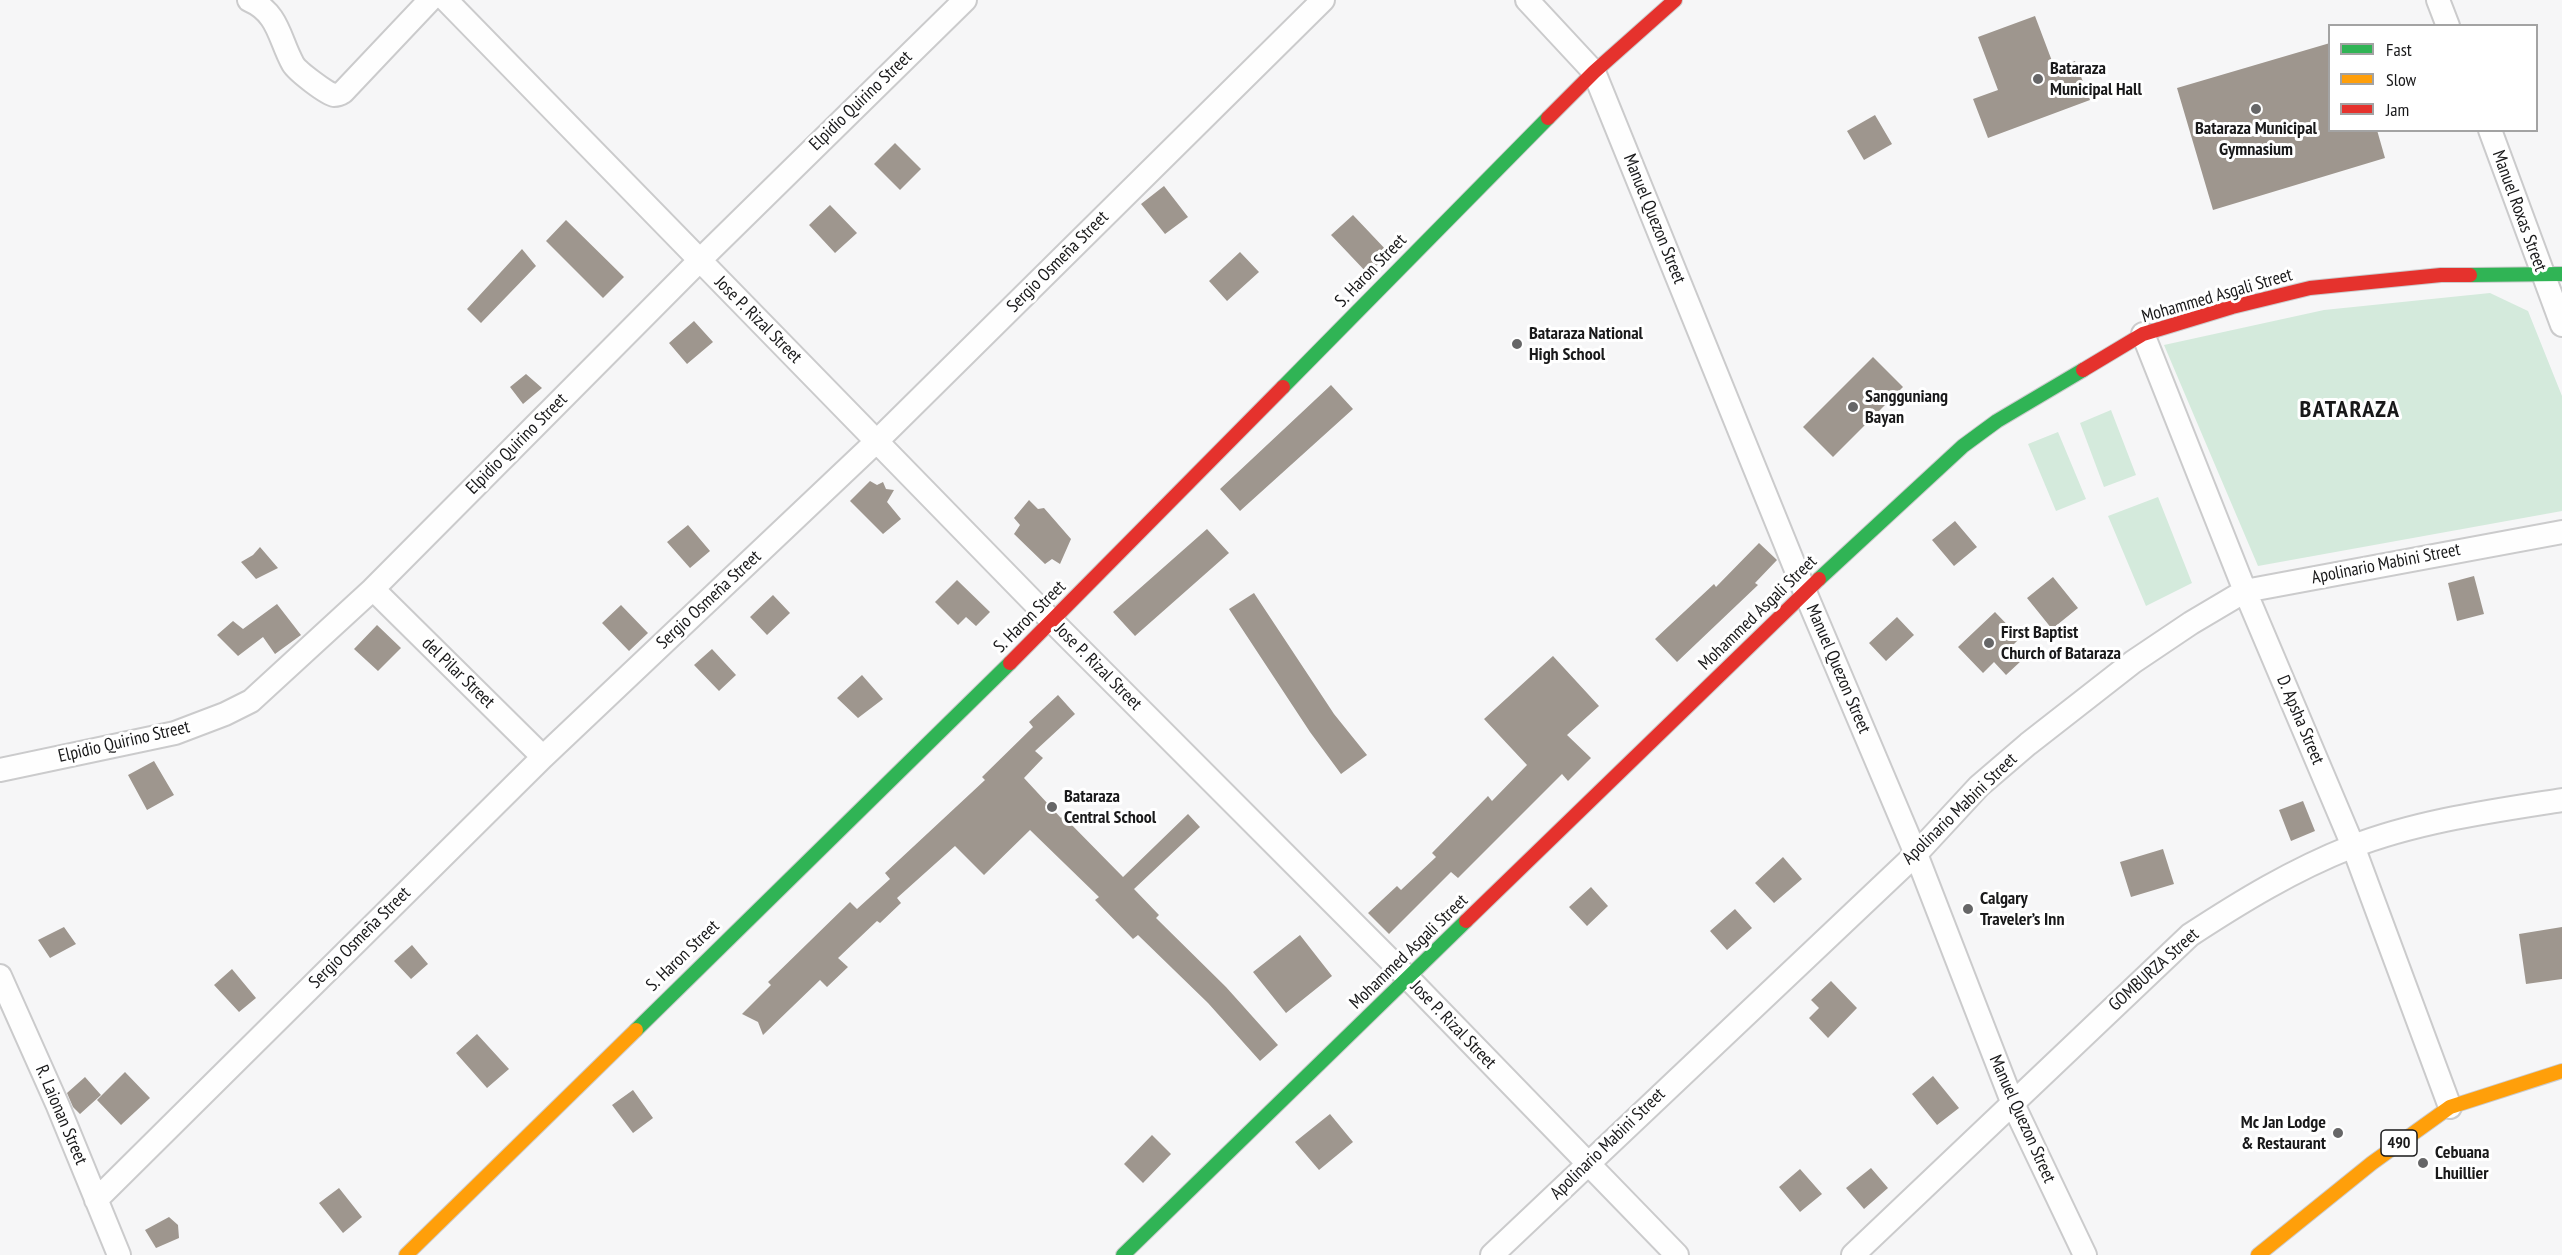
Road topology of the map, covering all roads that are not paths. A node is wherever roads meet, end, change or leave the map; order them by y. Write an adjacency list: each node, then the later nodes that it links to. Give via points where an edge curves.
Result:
1 (249, 0): 2 (street, via 275,21 295,67 337,95)
2 (430, 0)
3 (446, 0): 12 (street, Jose P. Rizal Street)
4 (965, 0): 12 (street, Elpidio Quirino Street)
5 (1323, 0): 16 (street, Sergio Osmeña Street)
6 (1527, 0): 10 (street, Manuel Quezon Street)
7 (1675, 0): 10 (street, S. Haron Street)
8 (2438, 0): 9 (street)
9 (2447, 24)
10 (1594, 72): 20 (street, Manuel Quezon Street); 21 (street, S. Haron Street)
11 (2491, 132): 13 (street, Manuel Roxas Street)
12 (699, 261): 16 (street, Jose P. Rizal Street); 18 (street, Elpidio Quirino Street)
13 (2552, 274): 14 (street, Manuel Roxas Street); 15 (street, Mohammed Asgali Street, via 2441,275 2310,288)
14 (2562, 325)
15 (2143, 334): 19 (street, D. Apsha Street); 20 (street, Mohammed Asgali Street, via 1997,421 1964,446)
16 (878, 440): 21 (street, Jose P. Rizal Street); 22 (street, Sergio Osmeña Street)
17 (2562, 532): 19 (street, Apolinario Mabini Street)
18 (373, 589): 22 (street, del Pilar Street); 23 (street, Elpidio Quirino Street, via 251,700 225,714 176,733)
19 (2245, 591): 25 (street, D. Apsha Street); 26 (street, Apolinario Mabini Street, via 2133,662 2028,744 1979,786)
20 (1805, 592): 26 (street, Manuel Quezon Street); 28 (street, Mohammed Asgali Street)
21 (1052, 621): 28 (street, Jose P. Rizal Street); 35 (street, S. Haron Street)
22 (543, 757): 33 (street, Sergio Osmeña Street)
23 (0, 770)
24 (2562, 800): 25 (street, GOMBURZA Street, via 2420,826)
25 (2353, 846): 30 (street, GOMBURZA Street, via 2251,895 2190,935); 31 (street, D. Apsha Street)
26 (1916, 854): 30 (street, Manuel Quezon Street); 32 (street, Apolinario Mabini Street)
27 (0, 976): 33 (street, R. Laionan Street)
28 (1408, 978): 32 (street, Jose P. Rizal Street); 36 (street, Mohammed Asgali Street)
29 (2562, 1071): 31 (street, 490)
30 (2013, 1104): 39 (street, GOMBURZA Street); 40 (street, Manuel Quezon Street)
31 (2451, 1107): 41 (street, 490, via 2372,1163)
32 (1588, 1162): 37 (street, Apolinario Mabini Street); 38 (street, Jose P. Rizal Street)
33 (96, 1200): 34 (street, R. Laionan Street)
34 (119, 1255)
35 (406, 1255)
36 (1123, 1255)
37 (1492, 1255)
38 (1677, 1255)
39 (1852, 1255)
40 (2085, 1255)
41 (2258, 1255)

